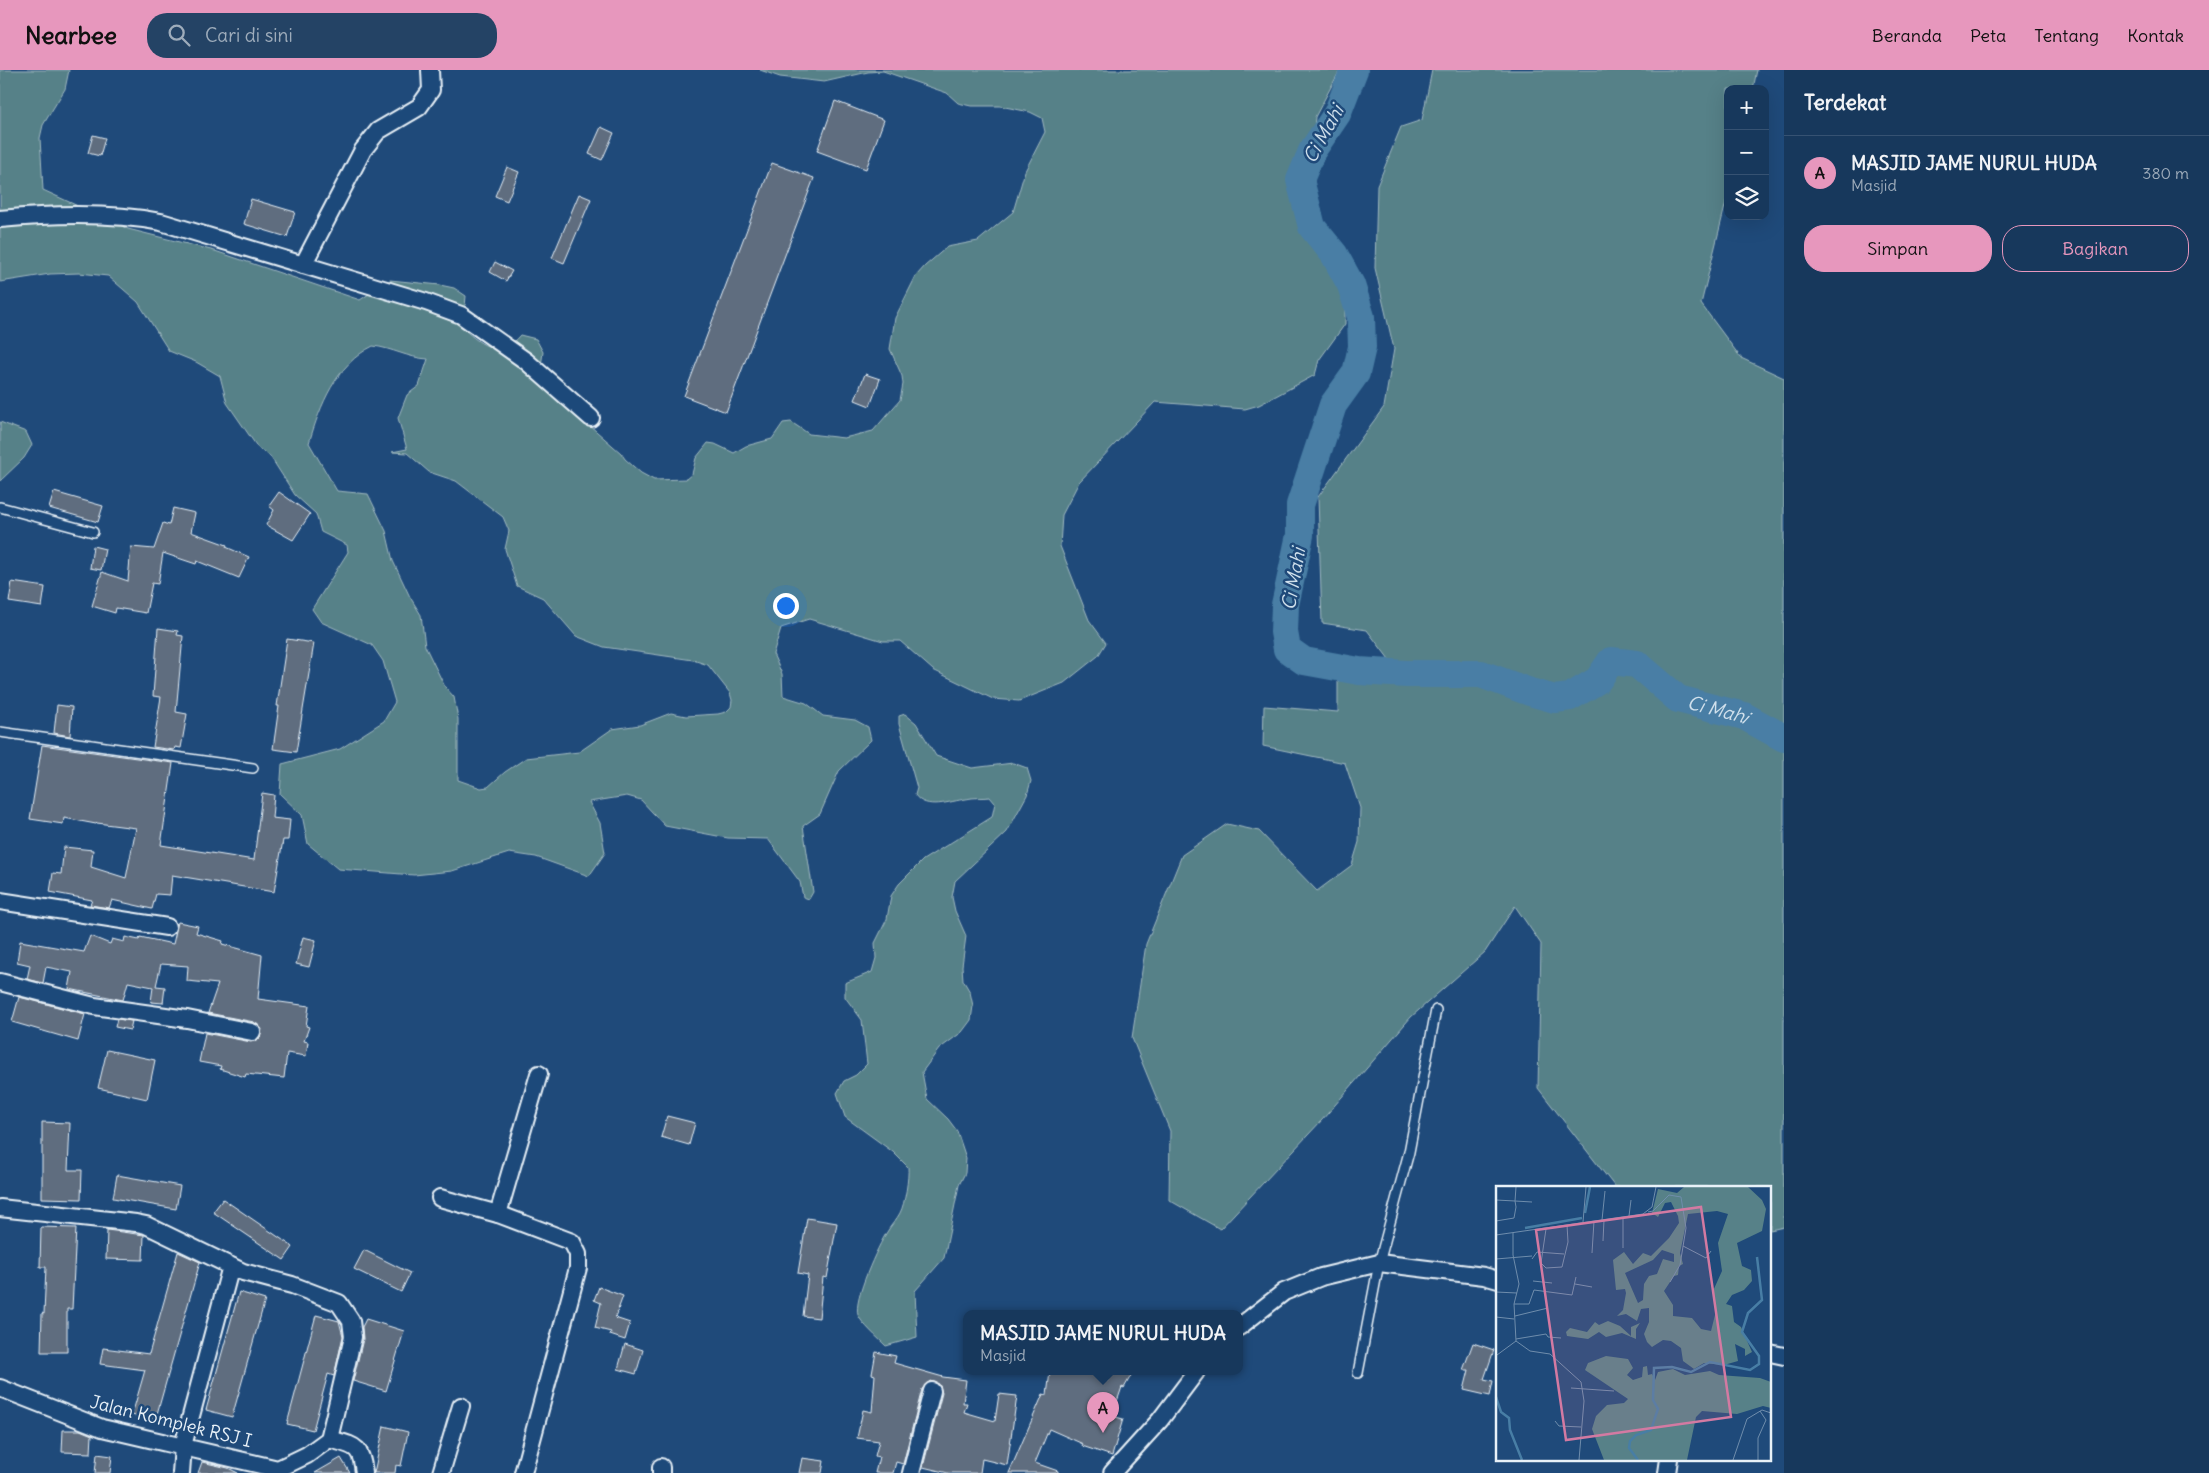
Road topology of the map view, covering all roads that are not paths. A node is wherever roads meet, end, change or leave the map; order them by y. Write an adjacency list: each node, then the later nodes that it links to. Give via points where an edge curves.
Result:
1 (430, 70): 3 (street, via 431,90 419,107 378,131 363,150)
2 (0, 219): 3 (street, via 130,216 161,222)
3 (303, 265): 4 (street, via 461,315 526,361)
4 (591, 418)
5 (0, 507): 6 (lane)
6 (93, 532)
7 (0, 732): 8 (lane)
8 (253, 768)
9 (0, 901): 10 (street)
10 (167, 926)
11 (0, 982): 13 (street, via 94,1006)
12 (1436, 1010): 18 (lane, via 1409,1152)
13 (252, 1032)
14 (539, 1074): 17 (street)
15 (440, 1198): 17 (street)
16 (0, 1208): 19 (street, via 136,1223)
17 (498, 1214): 33 (street, via 572,1242 578,1254 578,1268)
18 (1380, 1263): 20 (street); 21 (street, via 1321,1277 1284,1292); 22 (lane)
19 (232, 1266): 27 (street, via 339,1303 351,1321 353,1337); 28 (street)
20 (1496, 1279)
21 (1243, 1325)
22 (1358, 1373)
23 (1194, 1375): 35 (street, via 1160,1420)
24 (0, 1388): 28 (street, Jalan Komplek RSJ I, via 102,1428)
25 (932, 1391): 34 (street)
26 (461, 1406): 32 (street)
27 (328, 1439): 28 (street, Jalan Komplek RSJ I, via 307,1455 278,1469); 31 (street, via 354,1446 362,1455)
28 (183, 1446): 30 (street)
29 (1669, 1460): 36 (street)
30 (181, 1473)
31 (364, 1473)
32 (441, 1473)
33 (523, 1473)
34 (912, 1473)
35 (1112, 1473)
36 (1667, 1473)

